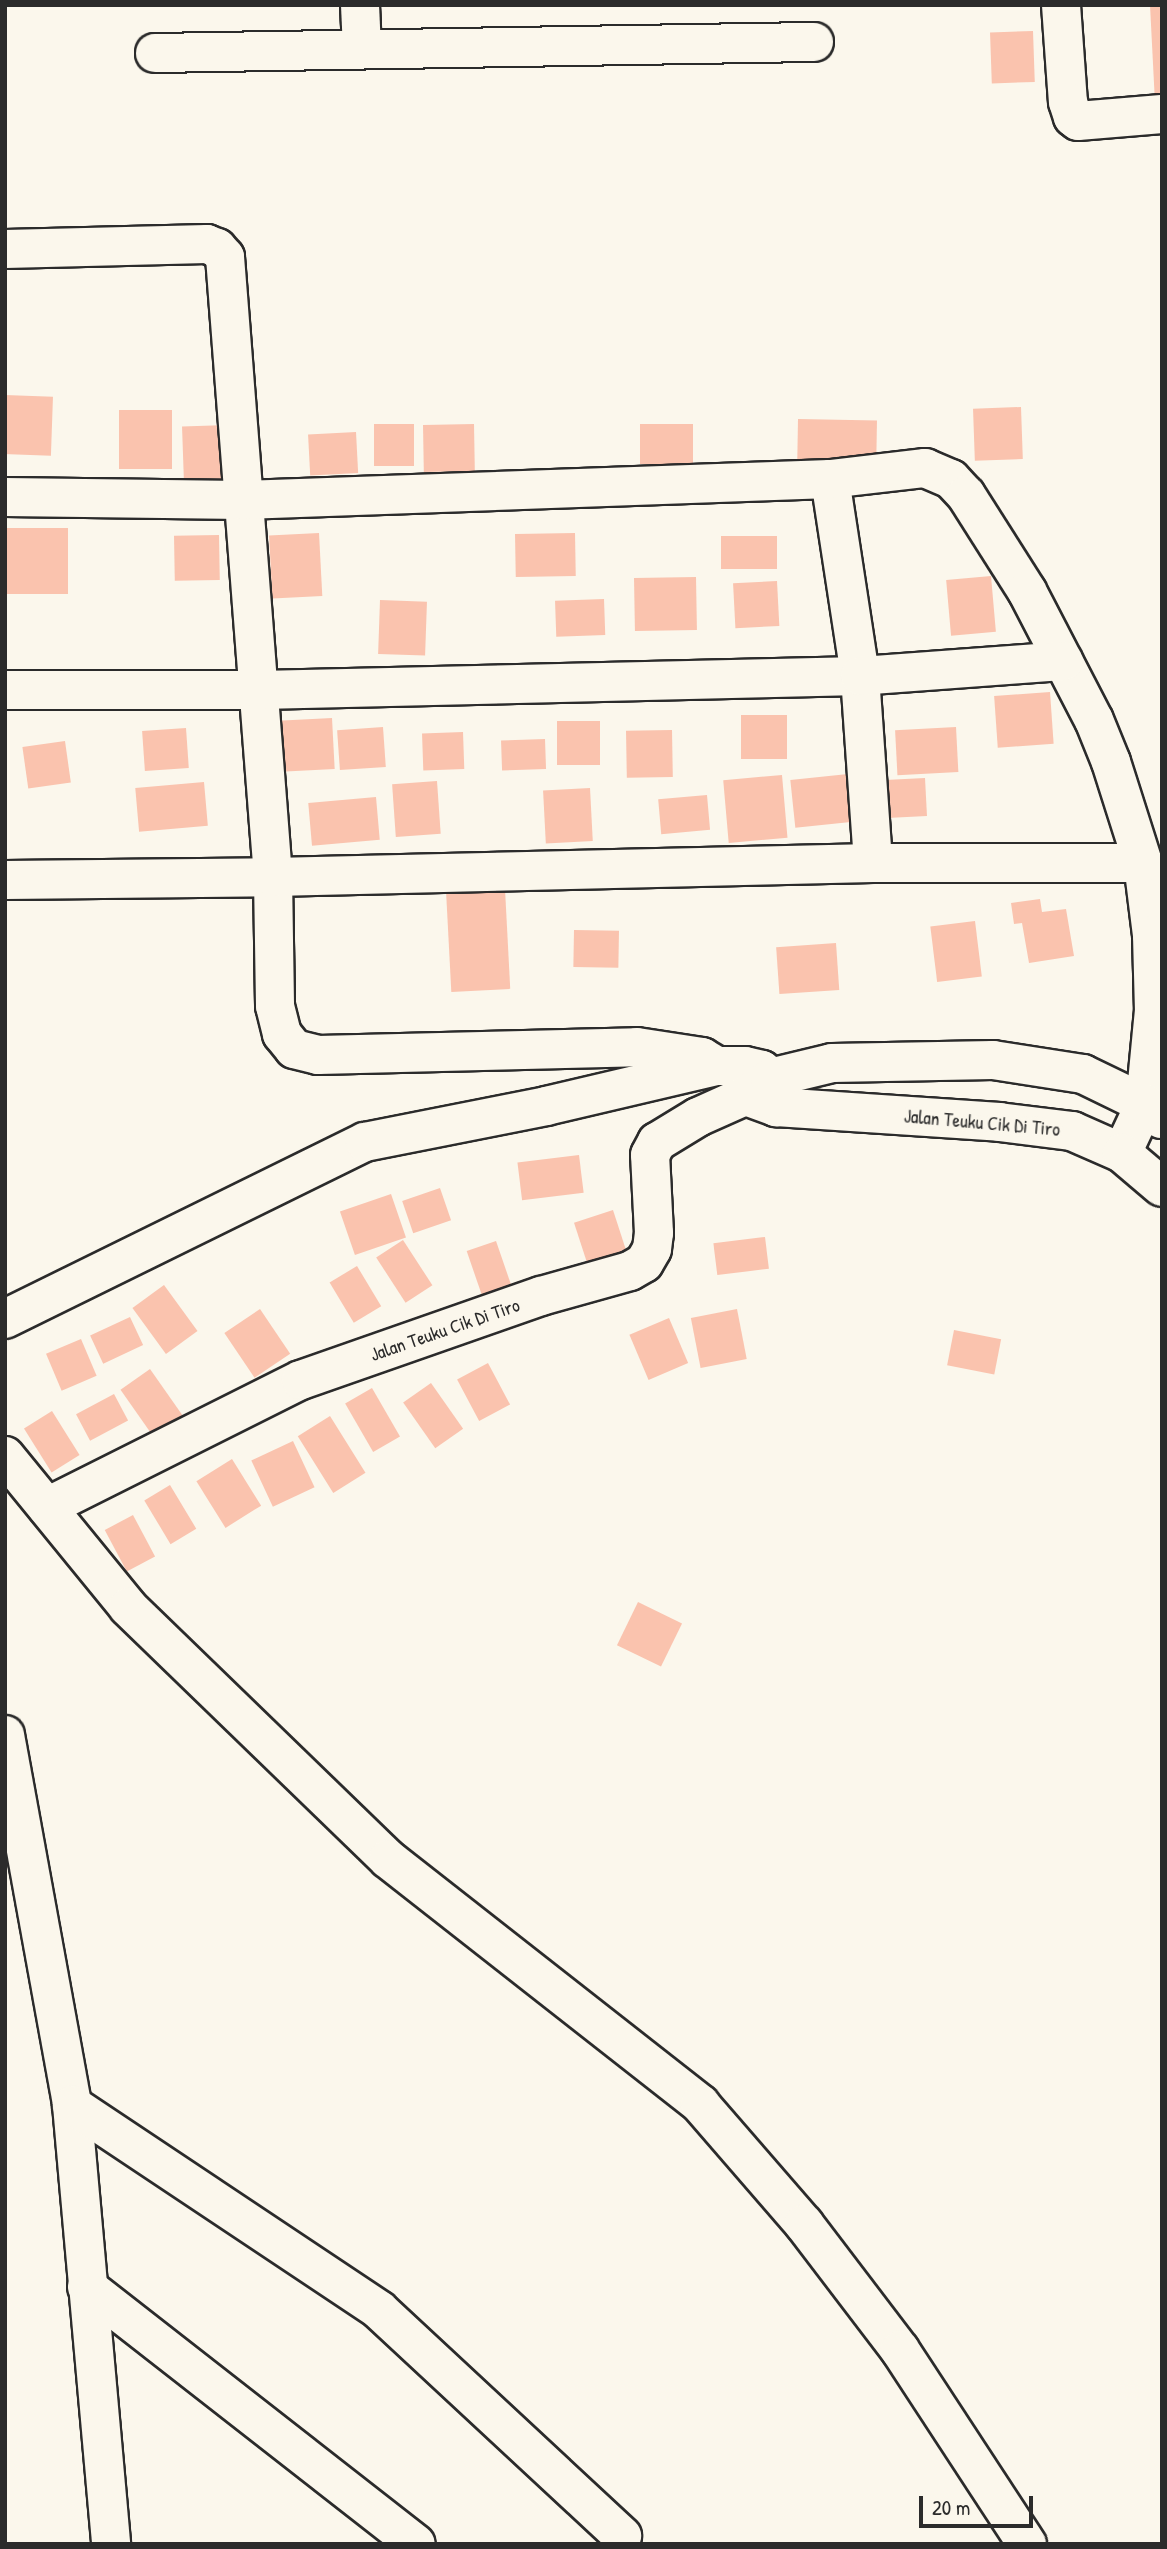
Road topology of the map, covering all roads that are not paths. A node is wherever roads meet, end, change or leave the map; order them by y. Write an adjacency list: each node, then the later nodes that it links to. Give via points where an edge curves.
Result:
1 (359, 5): 4 (street)
2 (1061, 5): 6 (street, via 1073,117 1078,121)
3 (814, 42): 4 (street)
4 (362, 49): 5 (street)
5 (155, 53)
6 (1162, 114)
7 (5, 249): 10 (street, via 207,244 217,248 225,257)
8 (830, 479): 10 (street); 11 (street, via 925,468 951,479 1027,591); 12 (street)
9 (5, 497): 10 (street)
10 (243, 500): 14 (street)
11 (1063, 661): 12 (street); 16 (street, via 1111,762)
12 (860, 676): 14 (street); 15 (street)
13 (5, 690): 14 (street)
14 (260, 690): 17 (street)
15 (873, 863): 16 (street); 17 (street)
16 (1143, 863): 21 (street, via 1152,935)
17 (273, 877): 18 (street); 19 (street, via 275,1006 282,1034 294,1049 318,1055 637,1047 692,1055)
18 (5, 880)
19 (717, 1066): 20 (street, via 762,1070); 24 (street, via 365,1142)
20 (764, 1094): 21 (street, Jalan Teuku Cik Di Tiro, via 832,1063 993,1060 1083,1073); 22 (street, Jalan Teuku Cik Di Tiro, via 1072,1131); 26 (street, Jalan Teuku Cik Di Tiro, via 698,1117 657,1142 650,1155 654,1233 644,1263 301,1380)
21 (1153, 1112): 22 (street)
22 (1122, 1153): 23 (street, Jalan Teuku Cik Di Tiro)
23 (1162, 1187)
24 (5, 1319)
25 (5, 1456): 26 (street)
26 (47, 1507): 33 (street, via 128,1607 388,1859 700,2104 804,2224 900,2350)
27 (5, 1735): 28 (street)
28 (72, 2105): 29 (street); 30 (street, via 379,2310)
29 (87, 2287): 31 (street); 32 (street)
30 (622, 2536)
31 (111, 2544)
32 (416, 2544)
33 (1027, 2544)

